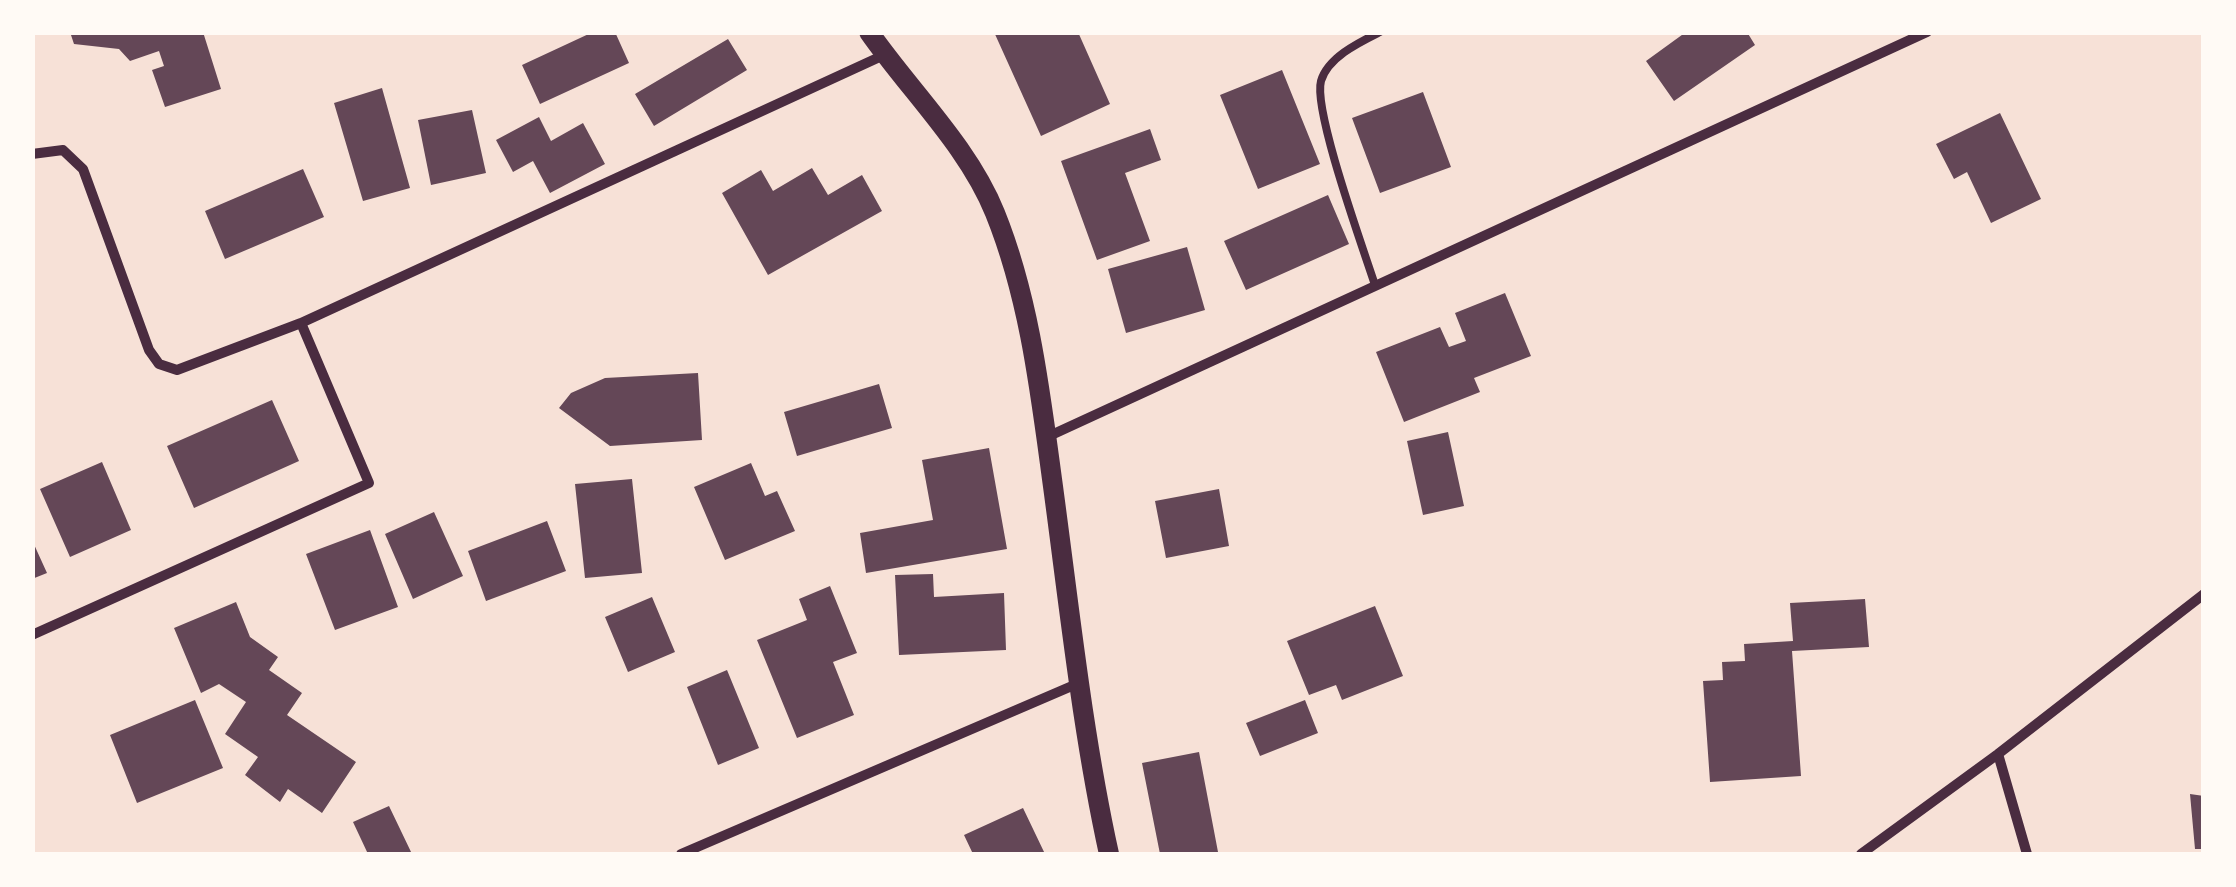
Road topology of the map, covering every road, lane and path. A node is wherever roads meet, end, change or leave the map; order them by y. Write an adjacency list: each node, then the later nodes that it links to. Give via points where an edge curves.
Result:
1 (869, 32): 4 (main road)
2 (1380, 32): 6 (lane, via 1340,54 1321,80 1322,114)
3 (1927, 32): 6 (street)
4 (884, 54): 7 (street); 8 (main road, via 994,209 1029,331)
5 (32, 154): 7 (street, via 63,150 83,170 159,364 177,370)
6 (1375, 285): 8 (street)
7 (300, 323): 10 (street, via 369,484)
8 (1046, 437): 11 (main road)
9 (2204, 594): 12 (street)
10 (32, 635)
11 (1080, 682): 13 (street); 14 (main road)
12 (1998, 754): 15 (street); 16 (street)
13 (681, 854)
14 (1110, 854)
15 (1861, 854)
16 (2027, 854)

